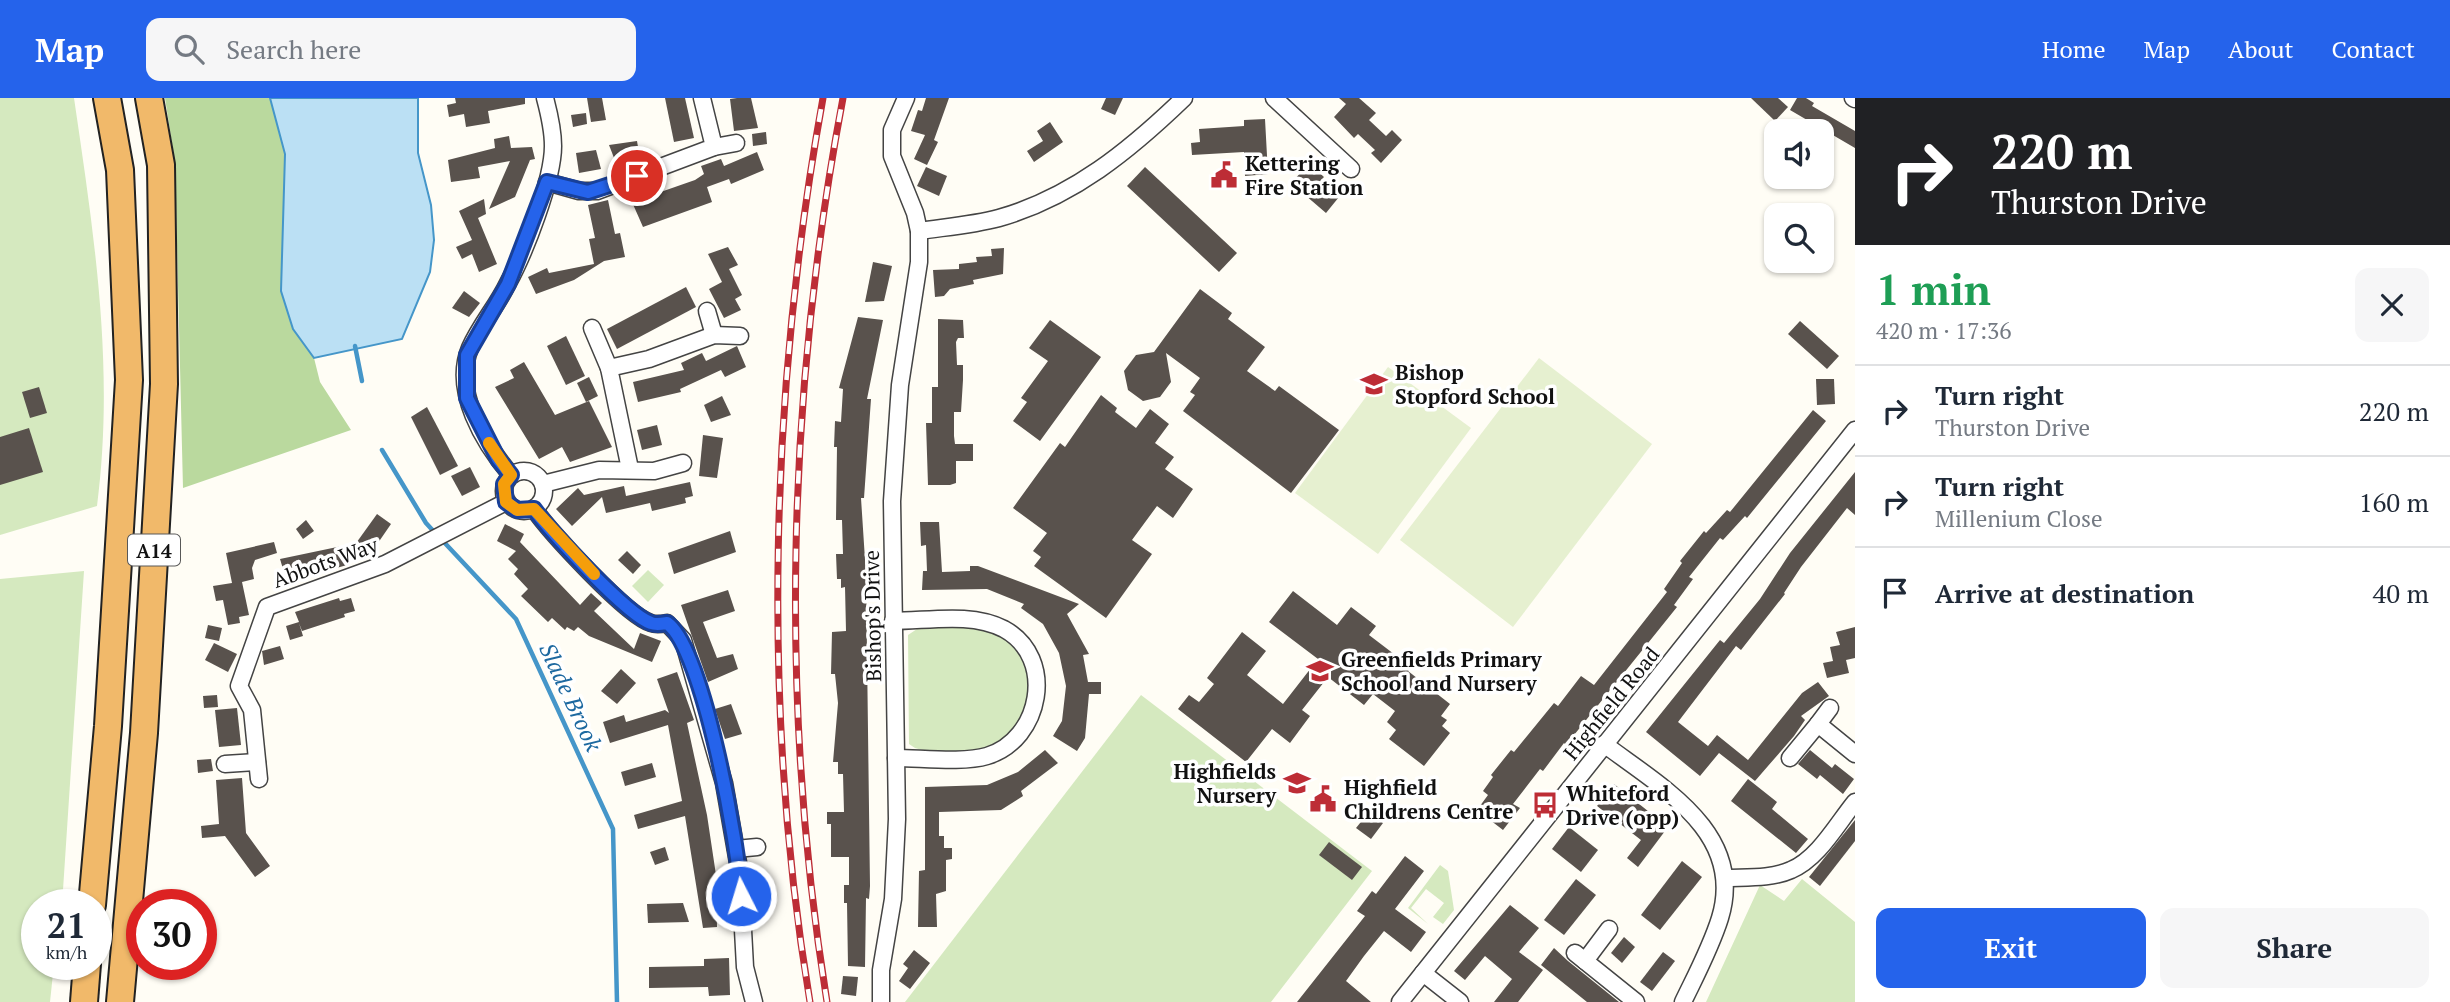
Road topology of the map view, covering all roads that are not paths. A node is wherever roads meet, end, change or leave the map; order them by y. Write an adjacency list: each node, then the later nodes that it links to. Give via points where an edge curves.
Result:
1 (107, 98): 39 (highway, A14, via 120,170 129,380)
2 (149, 98): 44 (highway, A14, via 161,165 164,384 144,733)
3 (545, 98): 11 (street, via 553,144)
4 (702, 98): 9 (street)
5 (906, 98): 12 (street, Bishop's Drive, via 892,130 892,156)
6 (1184, 98): 12 (street, via 1137,143 1084,181 998,219)
7 (1274, 98): 10 (street)
8 (736, 143): 9 (street)
9 (715, 147): 11 (street, via 597,191)
10 (1351, 169)
11 (547, 182): 21 (street, via 508,284 467,355 467,398)
12 (919, 230): 25 (street, Bishop's Drive, via 919,262 900,385 893,488)
13 (707, 311): 15 (street)
14 (592, 328): 17 (street)
15 (714, 335): 16 (street); 17 (street)
16 (740, 336)
17 (609, 369): 20 (street)
18 (1855, 430): 28 (street, Highfield Road)
19 (683, 463): 20 (street, via 654,471)
20 (630, 469): 22 (street, via 582,472)
21 (511, 475): 22 (street, via 530,471); 23 (street, via 504,484)
22 (543, 484): 24 (street, via 543,498)
23 (506, 502): 24 (street, via 517,510); 32 (street, Abbots Way, via 352,578 267,607 239,686 253,710)
24 (534, 509): 37 (street, via 632,610 648,623 667,623 683,640 719,756)
25 (892, 621): 30 (street, Bishop's Drive); 30 (street, via 967,619 998,627 1022,646 1037,683 1029,721 999,751 985,757)
26 (1830, 708): 27 (street)
27 (1818, 724): 29 (street); 31 (street)
28 (1604, 744): 38 (street, via 1701,821 1715,843); 41 (street, Highfield Road)
29 (1855, 754)
30 (896, 758): 46 (street, Bishop's Drive, via 895,872)
31 (1790, 758)
32 (257, 762): 33 (street); 34 (street, Abbots Way)
33 (225, 764)
34 (258, 779)
35 (1855, 802): 38 (street, via 1801,864 1789,871)
36 (757, 847): 37 (street)
37 (736, 849): 45 (street, via 745,967)
38 (1724, 878): 50 (street, via 1721,916)
39 (93, 889)
40 (1609, 929): 49 (street, via 1580,957)
41 (1423, 973): 47 (street, Highfield Road); 48 (street)
42 (86, 980): 43 (highway)
43 (84, 1002)
44 (120, 1002)
45 (754, 1002)
46 (881, 1002)
47 (1400, 1002)
48 (1460, 1002)
49 (1636, 1002)
50 (1683, 1002)

